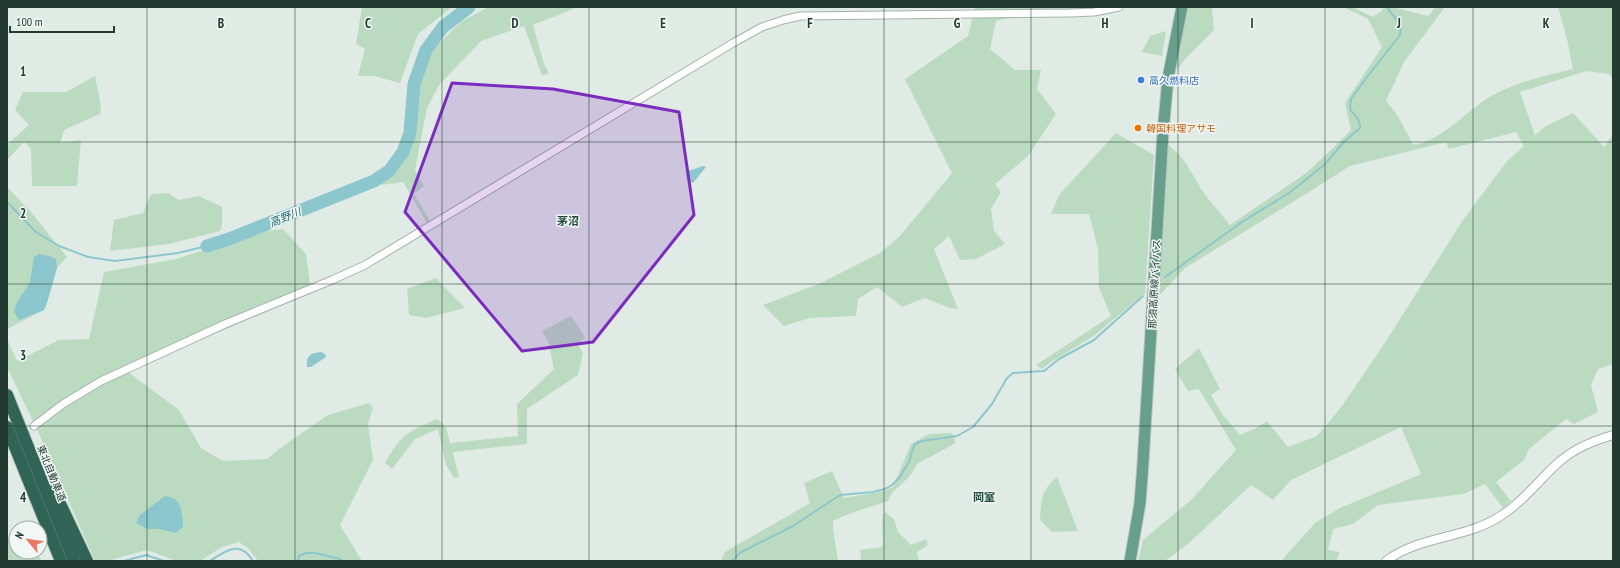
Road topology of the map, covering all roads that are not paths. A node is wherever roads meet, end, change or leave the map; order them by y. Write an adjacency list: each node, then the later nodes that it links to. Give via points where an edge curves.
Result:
1 (1119, 7): 3 (street)
2 (1182, 7): 12 (main road, 那須高原線バイパス, via 1168,78 1144,463)
3 (1100, 9): 7 (street, via 1070,13 800,16 762,27 383,255 332,280 225,324 101,381 62,404)
4 (7, 395): 5 (highway, 東北自動車道)
5 (13, 410): 10 (highway, 東北自動車道); 11 (highway)
6 (7, 426): 9 (highway)
7 (34, 426)
8 (1613, 435): 13 (street, via 1592,442 1570,454 1499,517 1472,529 1408,548)
9 (61, 561)
10 (74, 561)
11 (87, 561)
12 (1130, 561)
13 (1386, 561)

